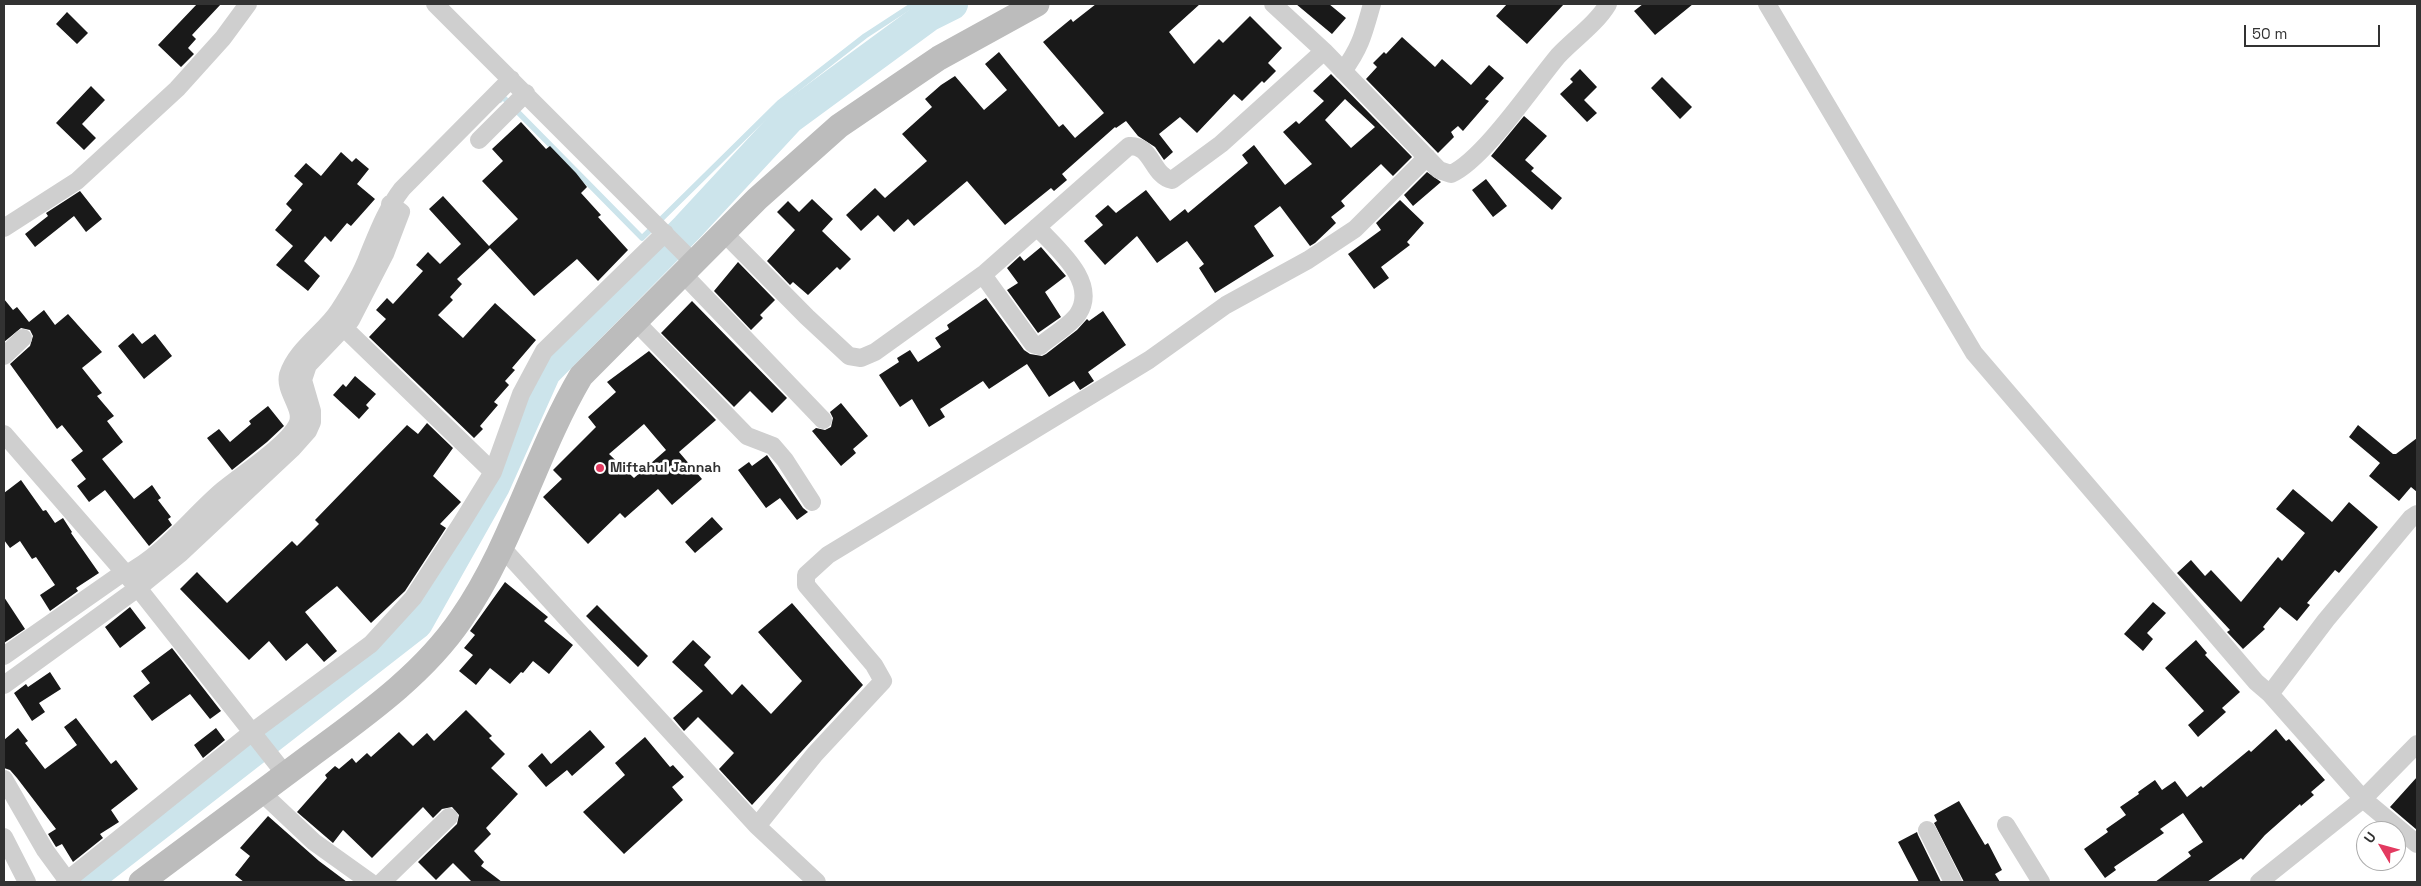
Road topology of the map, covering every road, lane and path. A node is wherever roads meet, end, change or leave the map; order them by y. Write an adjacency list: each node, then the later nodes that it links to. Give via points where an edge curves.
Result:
1 (248, 4): 14 (street, via 224,38 177,89 78,181)
2 (435, 4): 10 (street)
3 (1037, 4): 17 (street, via 939,58 839,126 757,199)
4 (1273, 4): 8 (street)
5 (1372, 4): 9 (street, via 1364,38)
6 (1608, 4): 13 (street, via 1559,55 1488,142 1460,170 1451,174 1439,170)
7 (1767, 4): 33 (street, via 1974,353 2256,682)
8 (1324, 51): 9 (street); 15 (street, via 1221,144 1172,180 1161,174 1142,148 1129,146)
9 (1343, 71): 13 (street)
10 (502, 88): 11 (street); 21 (street, via 402,189)
11 (521, 99): 12 (street); 16 (street)
12 (479, 140)
13 (1427, 157): 42 (street, via 1355,229 1308,260 1226,305 1149,360 815,565 806,575 806,585 874,665 883,681 815,754)
14 (4, 228)
15 (1037, 228): 19 (street); 19 (street, via 1079,277 1084,297 1078,315 1040,346 1033,344)
16 (661, 229): 18 (street); 26 (street, via 544,351 520,394)
17 (724, 234): 18 (street); 19 (street, via 849,356 861,358 875,352)
18 (687, 264): 20 (street); 24 (street)
19 (983, 275)
20 (635, 321): 27 (street, via 747,436 773,446); 29 (street, via 581,376 560,412)
21 (339, 323): 26 (street); 30 (street, via 296,360 288,374 287,384 299,418 297,426 222,490); 30 (street, via 308,366 303,380 312,411 308,431 188,547)
22 (23, 338): 23 (street)
23 (4, 356)
24 (823, 420)
25 (4, 434): 30 (street)
26 (493, 472): 34 (street, via 413,598 371,644)
27 (812, 502)
28 (2417, 514): 33 (street, via 2410,518 2326,620)
29 (503, 549): 36 (street, via 461,620 409,677 373,709); 42 (street)
30 (132, 576): 31 (street); 32 (street); 34 (street)
31 (4, 656)
32 (4, 685)
33 (2270, 694): 39 (street)
34 (255, 737): 36 (street); 46 (street)
35 (2417, 744): 39 (street)
36 (280, 768): 38 (street)
37 (4, 779): 46 (street)
38 (260, 792): 48 (street); 49 (street, via 314,842)
39 (2362, 799): 45 (street); 54 (street)
40 (449, 816): 50 (street)
41 (2006, 825): 53 (street)
42 (757, 826): 51 (street)
43 (1927, 830): 52 (street)
44 (4, 837): 47 (street)
45 (2417, 844)
46 (66, 881)
47 (27, 882)
48 (141, 882)
49 (370, 882)
50 (382, 882)
51 (817, 882)
52 (1953, 882)
53 (2040, 882)
54 (2259, 882)

